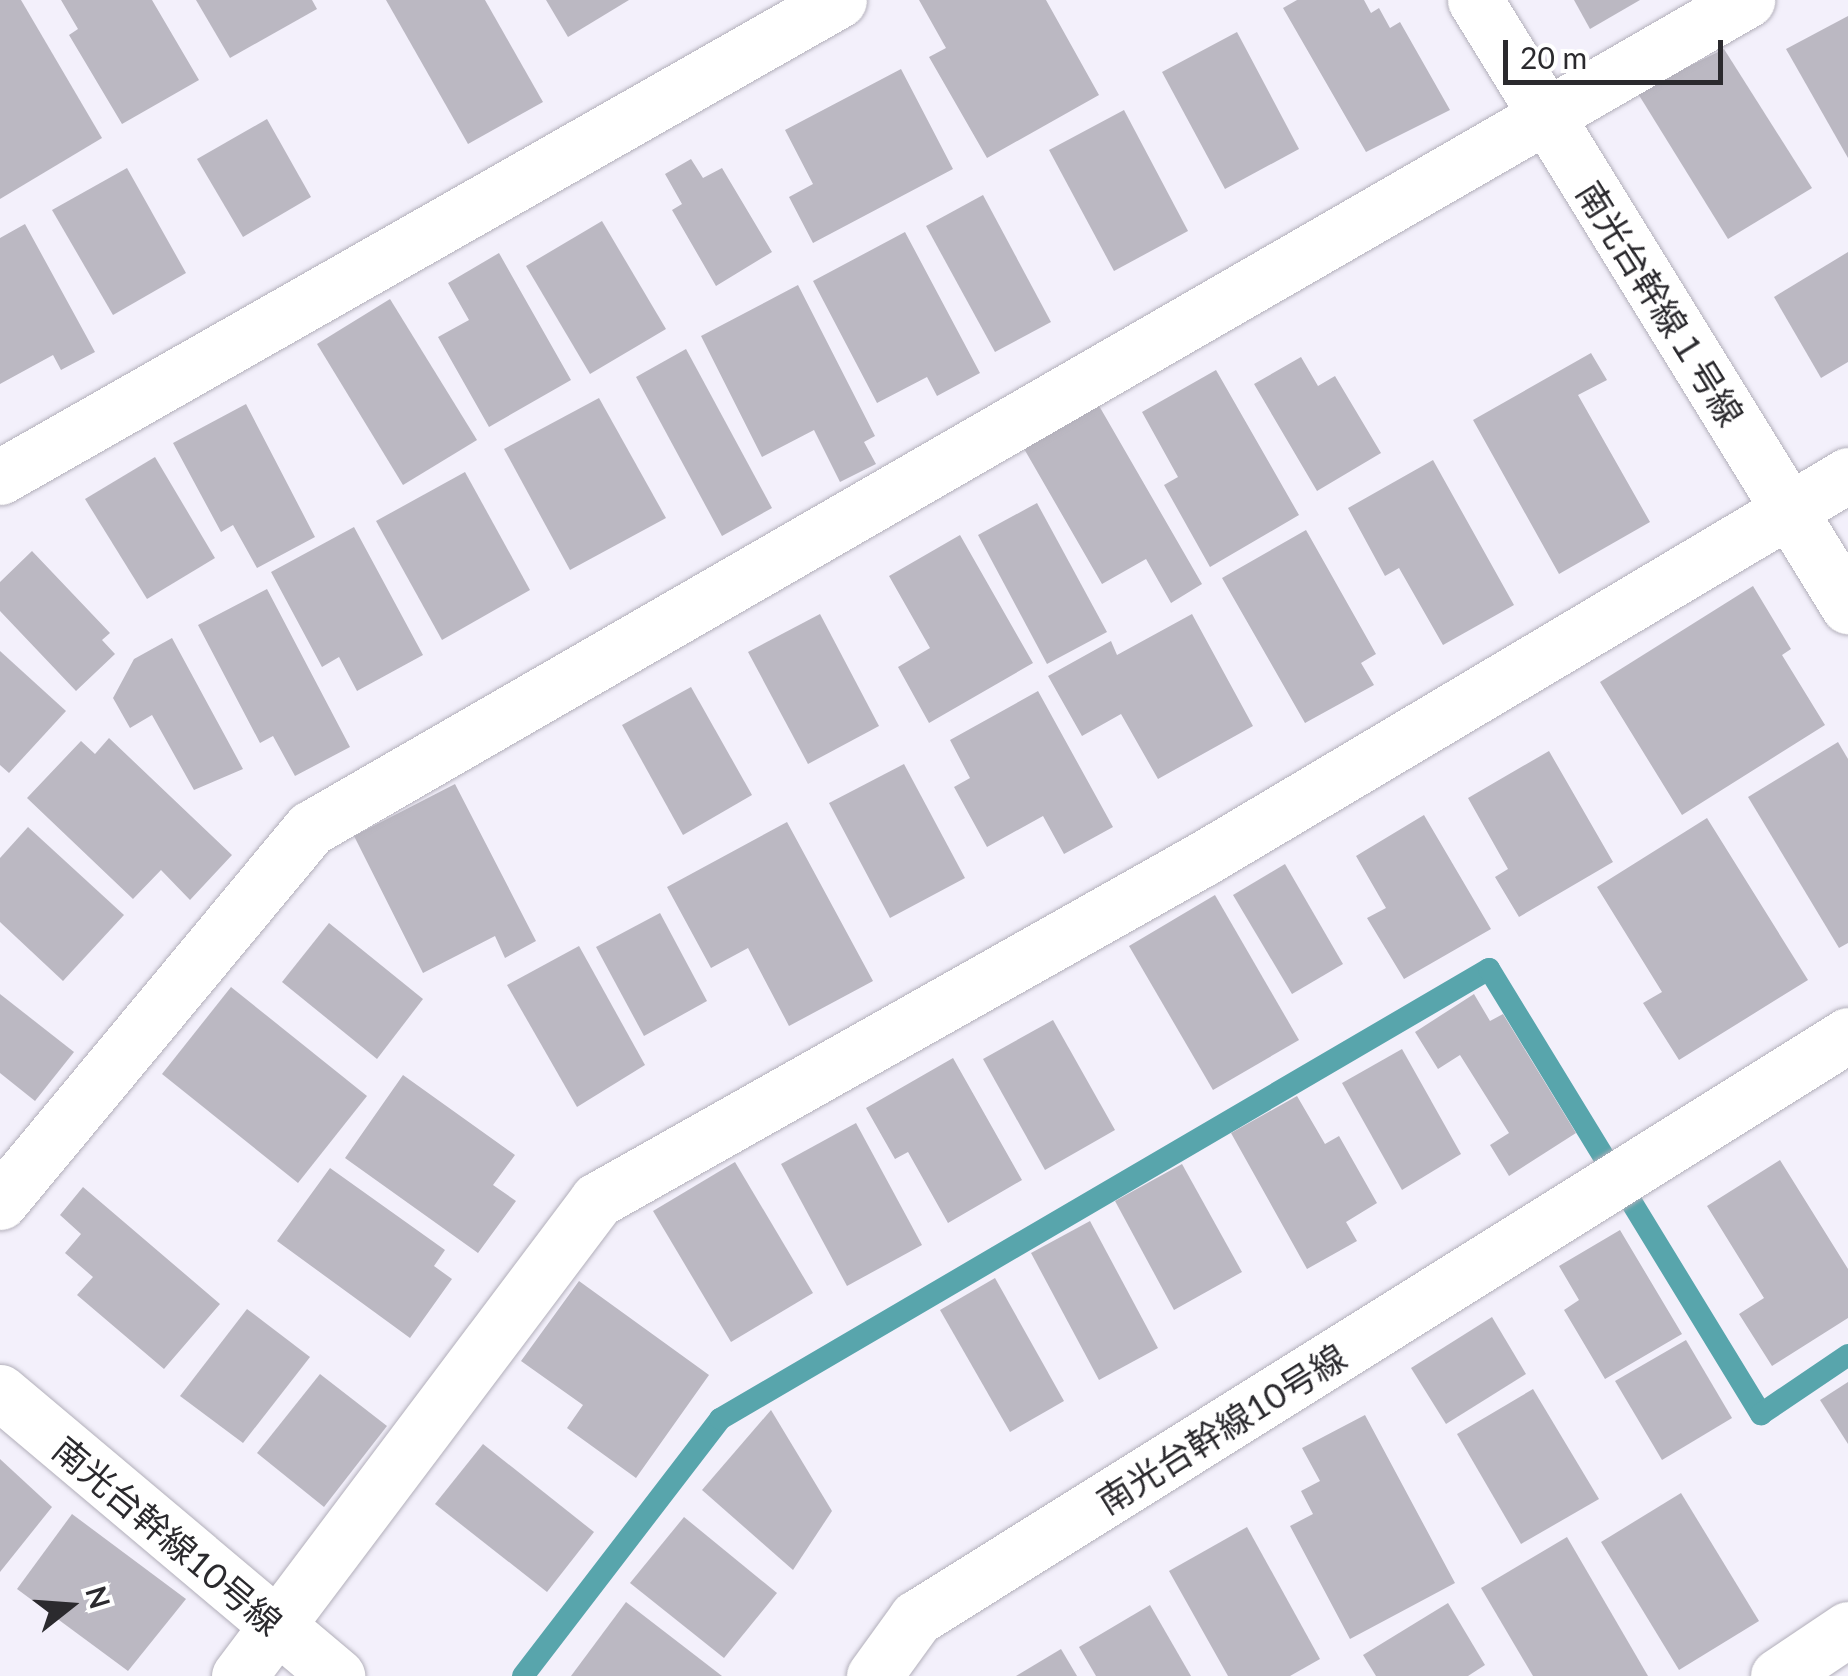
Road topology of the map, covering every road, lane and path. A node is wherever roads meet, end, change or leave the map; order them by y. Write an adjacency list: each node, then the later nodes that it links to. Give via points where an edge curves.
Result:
1 (840, 0): 6 (street)
2 (1475, 0): 4 (street, 南光台幹線１号線)
3 (1747, 0): 4 (street)
4 (1547, 117): 7 (street, 南光台幹線１号線); 10 (street, via 311,828)
5 (1848, 475): 7 (street)
6 (0, 477)
7 (1787, 509): 8 (street, 南光台幹線１号線); 12 (street, via 1206,857 598,1200)
8 (1848, 606)
9 (1848, 1035): 16 (street, 南光台幹線10号線, via 916,1618)
10 (0, 1202)
11 (0, 1392): 12 (street, 南光台幹線10号線)
12 (275, 1627): 14 (street); 15 (street, 南光台幹線10号線)
13 (1848, 1630): 17 (street)
14 (239, 1676)
15 (337, 1676)
16 (874, 1676)
17 (1778, 1676)

